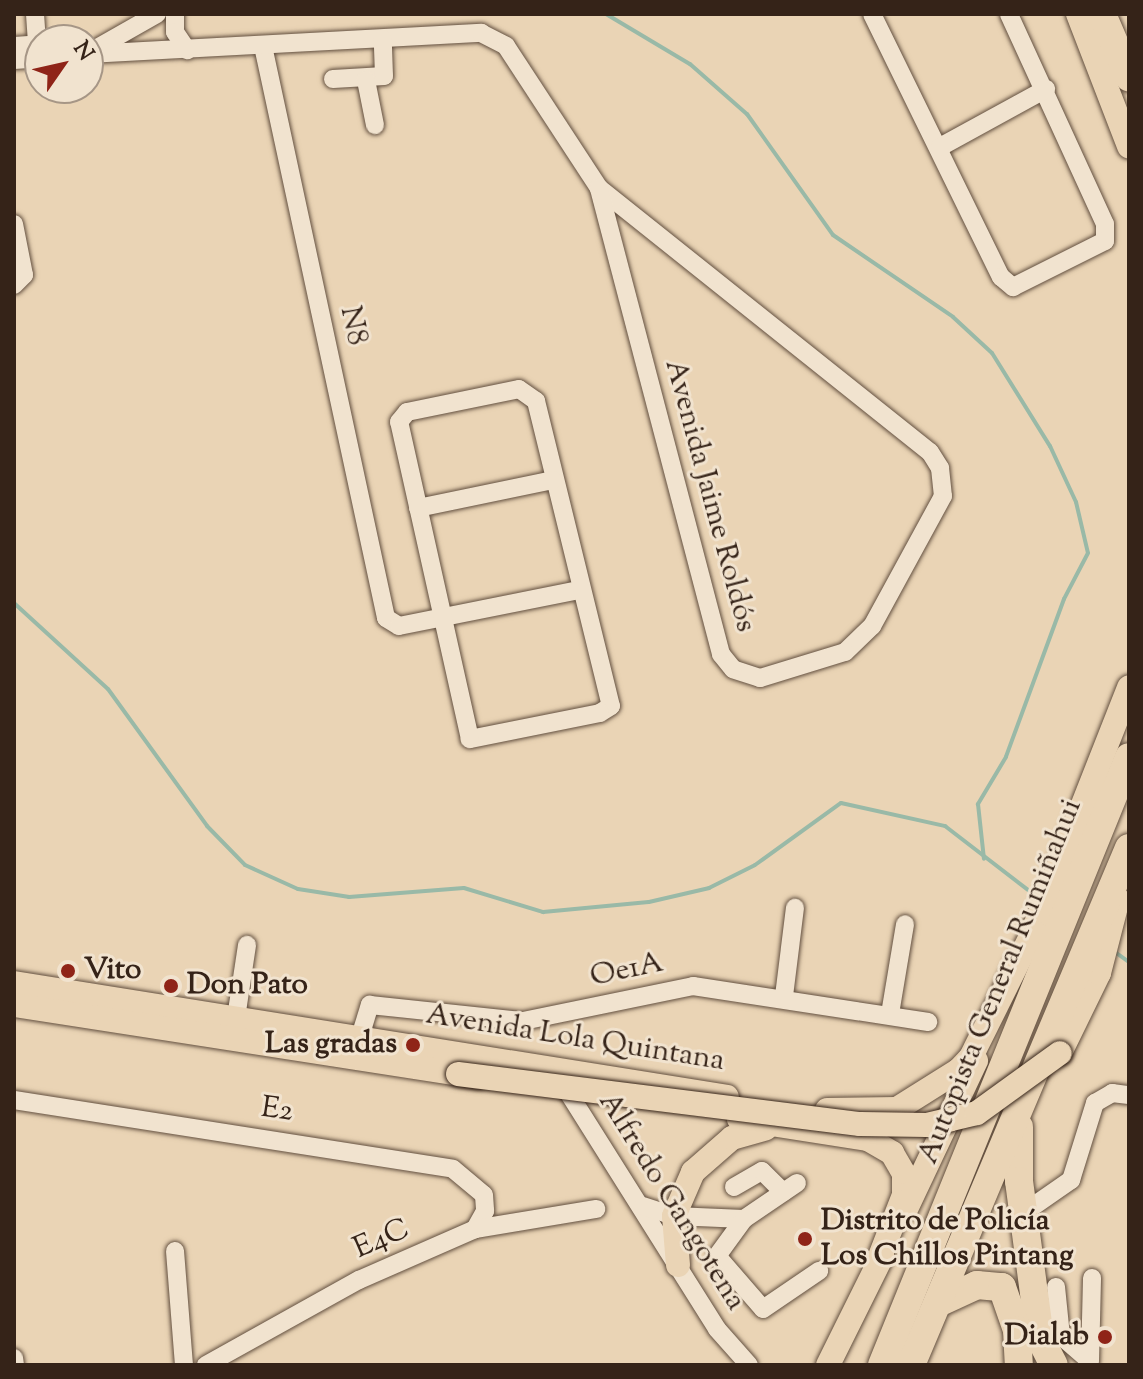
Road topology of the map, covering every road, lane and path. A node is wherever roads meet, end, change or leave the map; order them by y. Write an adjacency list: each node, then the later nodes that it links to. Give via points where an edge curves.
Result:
1 (157, 14): 7 (street)
2 (175, 14): 11 (street, via 175,32)
3 (872, 14): 19 (street)
4 (1009, 14): 16 (street)
5 (1078, 14): 18 (main road)
6 (1102, 14): 13 (highway)
7 (120, 29): 9 (street)
8 (383, 39): 10 (street, Avenida Jaime Roldós); 15 (street, via 386,72); 20 (street, Avenida Jaime Roldós, via 481,33 496,38)
9 (104, 42)
10 (263, 46): 11 (street, Avenida Jaime Roldós); 26 (street, N8, via 386,618 399,626)
11 (187, 50): 12 (street, Avenida Jaime Roldós)
12 (104, 53)
13 (1129, 77)
14 (333, 79): 15 (street)
15 (366, 80): 17 (street)
16 (1046, 89): 19 (street); 19 (street, via 1105,224 1105,241 1013,287 1001,277)
17 (375, 125)
18 (1129, 146)
19 (940, 147)
20 (599, 188): 20 (street, Avenida Jaime Roldós, via 930,452 940,468 943,496 872,626 845,652 760,678 745,676 721,654)
21 (14, 224): 22 (street, via 24,275)
22 (14, 285)
23 (553, 480): 24 (street); 24 (street, via 536,401 529,392 519,389 435,406 407,412 399,422); 25 (street)
24 (418, 508): 26 (street)
25 (579, 590): 26 (street); 26 (street, via 611,706 494,737 470,739 465,731)
26 (441, 619)
27 (1129, 687): 32 (main road)
28 (1129, 757): 32 (highway, Autopista General Rumiñahui)
29 (1129, 848): 47 (highway)
30 (1129, 862): 43 (main road, Avenida Lola Quintana, bridge, via 1099,973 1060,1053 977,1113 914,1125 860,1124)
31 (795, 908): 36 (street)
32 (1051, 914): 42 (main road, Avenida Lola Quintana, via 971,1057 947,1081 897,1109 783,1106); 58 (main road); 71 (highway, Autopista General Rumiñahui)
33 (905, 924): 38 (street)
34 (247, 945): 39 (street)
35 (14, 983): 39 (main road, Avenida Lola Quintana)
36 (784, 996): 38 (street, Oe1A); 41 (street, Oe1A, via 693,986 523,1021 370,1005)
37 (14, 1005): 43 (main road, Avenida Lola Quintana)
38 (890, 1014): 40 (street, Oe1A)
39 (236, 1018): 41 (main road, Avenida Lola Quintana)
40 (928, 1022)
41 (360, 1037): 42 (main road, Avenida Lola Quintana)
42 (549, 1066): 44 (street, Alfredo Gangotena)
43 (458, 1074): 44 (main road, Avenida Lola Quintana)
44 (569, 1091): 48 (main road, Avenida Lola Quintana); 50 (street, Alfredo Gangotena)
45 (1120, 1094): 52 (street, via 1095,1103 1071,1180)
46 (14, 1100): 55 (street, E2, via 453,1169 484,1195 485,1211)
47 (1019, 1112): 52 (highway); 62 (highway)
48 (783, 1127): 53 (main road, via 748,1132 717,1147 693,1172); 58 (main road, Avenida Lola Quintana, via 868,1139 882,1144 899,1163 904,1195)
49 (734, 1187): 54 (street, via 762,1171 790,1187)
50 (643, 1206): 53 (street); 57 (street, Alfredo Gangotena)
51 (596, 1209): 55 (street, E4C)
52 (1022, 1214): 63 (highway)
53 (674, 1216): 54 (street); 57 (main road)
54 (744, 1219): 59 (street, via 717,1256 757,1306 768,1308)
55 (475, 1229): 68 (street, E4C, via 359,1280)
56 (175, 1251): 67 (street)
57 (678, 1265): 69 (street, Alfredo Gangotena, via 717,1329)
58 (875, 1269): 70 (main road)
59 (819, 1271)
60 (1092, 1278): 65 (street)
61 (1056, 1287): 63 (street)
62 (938, 1303): 72 (highway); 73 (highway, via 977,1285 997,1284 1006,1291 1017,1330)
63 (1053, 1350): 65 (street)
64 (14, 1358): 66 (street)
65 (1090, 1363)
66 (15, 1365)
67 (184, 1365)
68 (206, 1365)
69 (749, 1365)
70 (828, 1365)
71 (882, 1365)
72 (911, 1365)
73 (1019, 1365)

